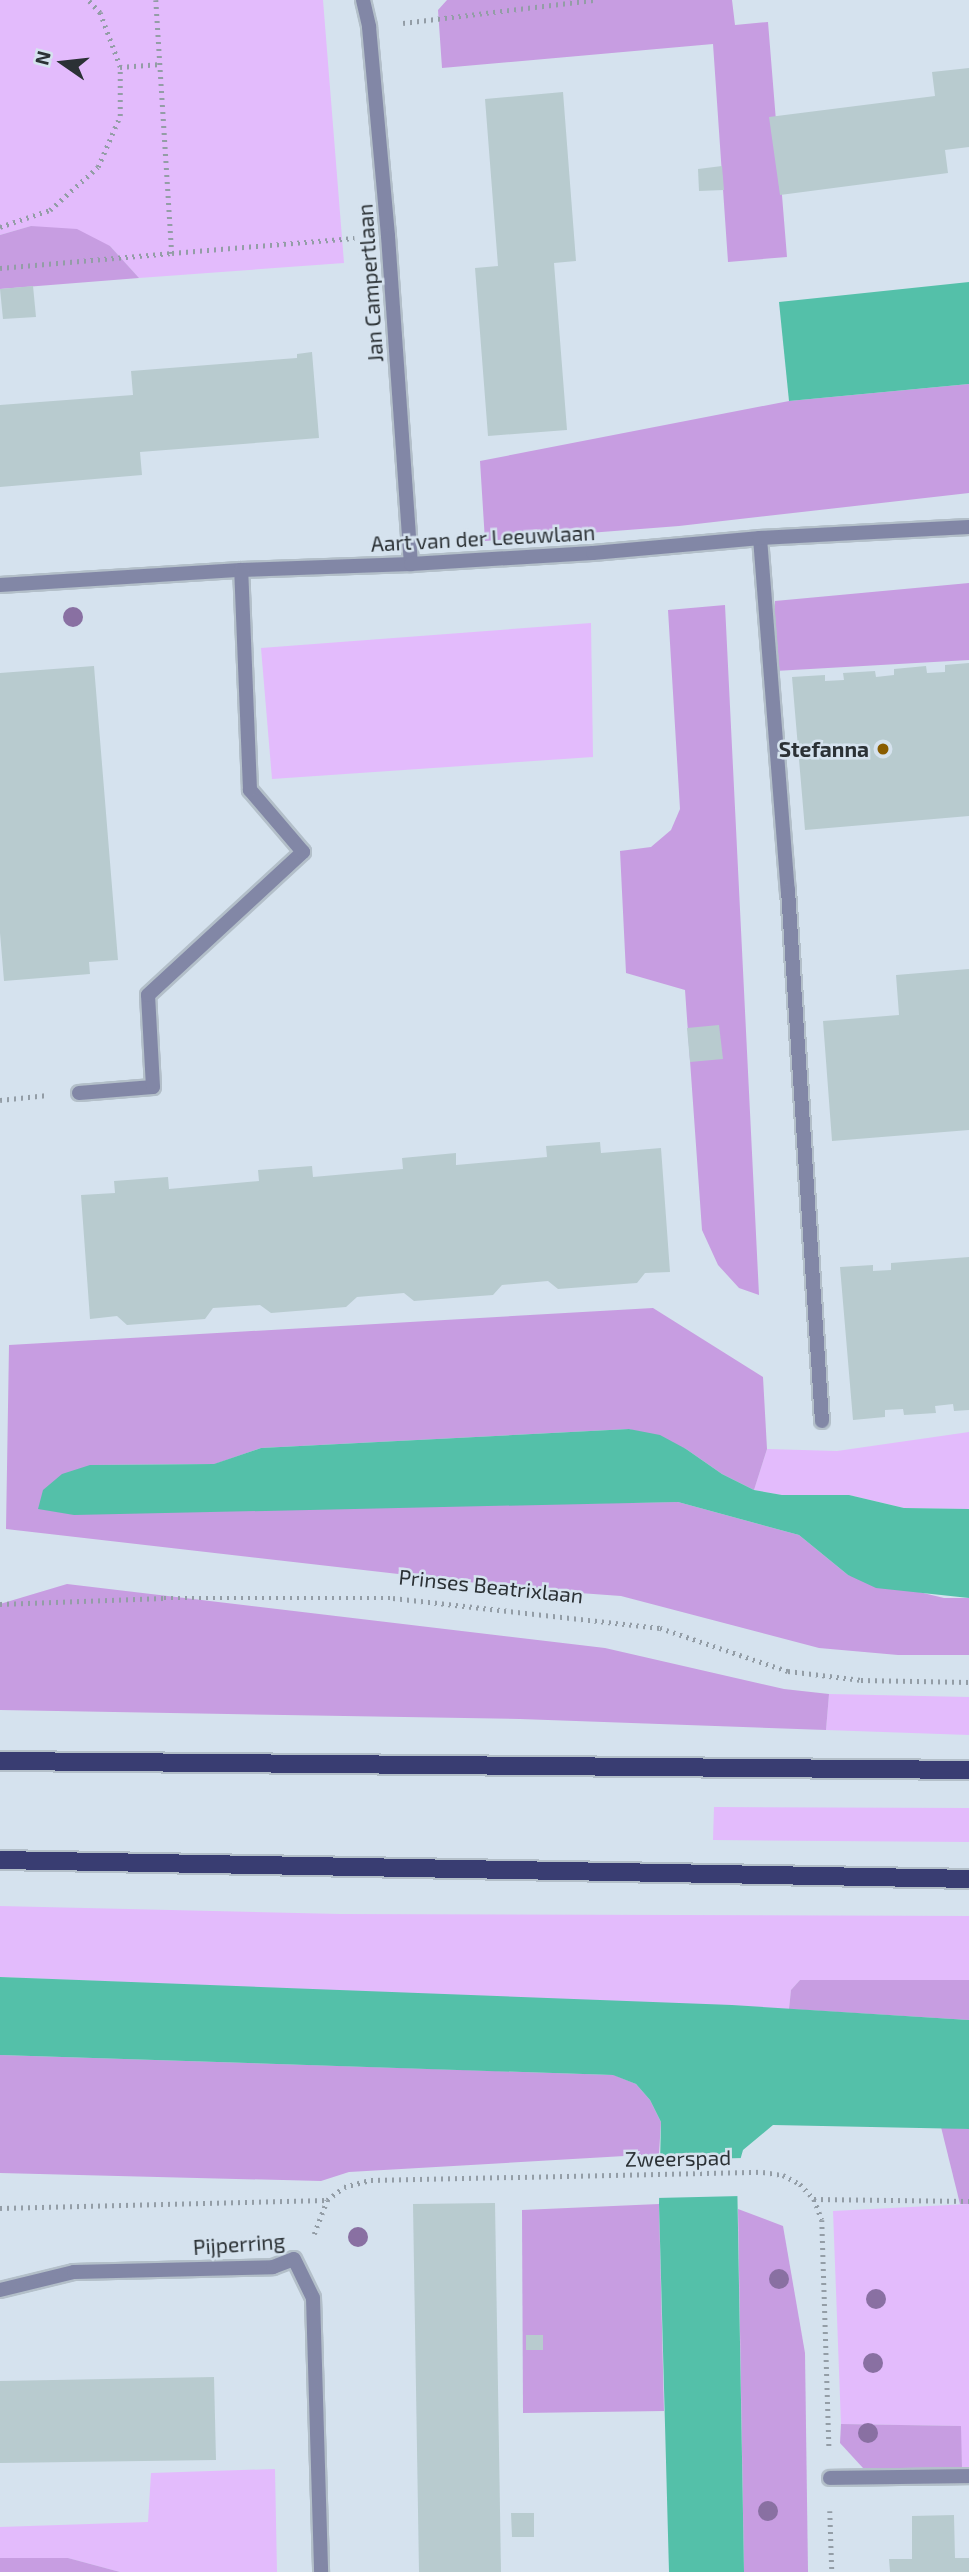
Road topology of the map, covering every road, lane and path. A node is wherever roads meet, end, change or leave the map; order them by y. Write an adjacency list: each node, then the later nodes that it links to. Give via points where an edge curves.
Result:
1 (88, 0): 7 (path, via 100,13)
2 (156, 0): 6 (path)
3 (363, 0): 5 (street, Jan Campertlaan)
4 (594, 0): 5 (path)
5 (369, 27): 9 (street, Jan Campertlaan)
6 (161, 64): 7 (path); 10 (path)
7 (120, 67): 8 (path, via 120,116 98,167 50,210)
8 (0, 227)
9 (388, 236): 10 (path); 14 (street, Jan Campertlaan)
10 (172, 253): 11 (path)
11 (0, 268)
12 (969, 527): 13 (street, Aart van der Leeuwlaan)
13 (760, 538): 14 (street, Aart van der Leeuwlaan); 19 (street)
14 (411, 564): 15 (street, Aart van der Leeuwlaan)
15 (241, 570): 16 (street, Aart van der Leeuwlaan); 17 (street, via 250,790 303,852 148,995 153,1087)
16 (0, 585)
17 (79, 1093): 18 (path)
18 (0, 1100)
19 (822, 1421)
20 (0, 1604): 21 (path, Prinses Beatrixlaan, via 393,1598 660,1628 788,1671 861,1680)
21 (969, 1682)
22 (0, 1760): 23 (main road)
23 (969, 1770)
24 (0, 1860): 25 (main road)
25 (969, 1879)
26 (814, 2199): 27 (path, Zweerspad, via 783,2175 763,2172 371,2180 344,2187); 28 (path); 33 (path, via 824,2237)
27 (327, 2200): 29 (path); 30 (path, via 313,2236)
28 (969, 2201)
29 (0, 2208)
30 (294, 2259): 31 (street, Pijperring, via 273,2267 74,2272); 34 (street, Pijperring, via 313,2298)
31 (0, 2290)
32 (969, 2476): 33 (street)
33 (830, 2478): 35 (path)
34 (321, 2572)
35 (832, 2572)

